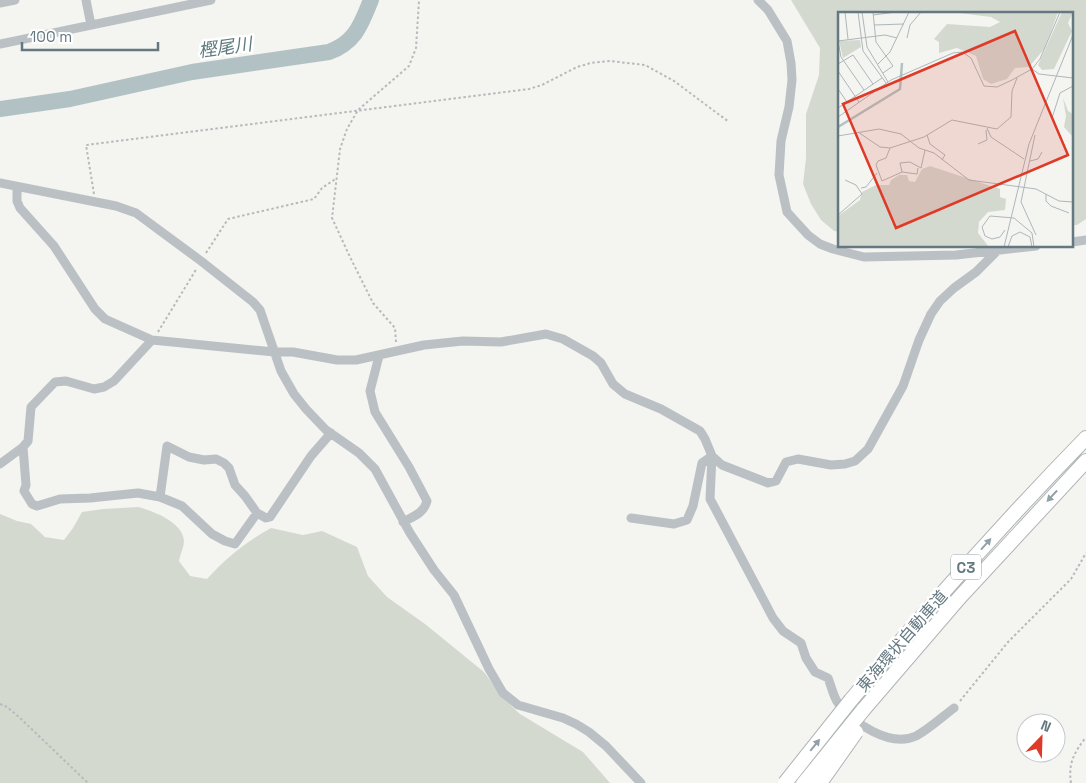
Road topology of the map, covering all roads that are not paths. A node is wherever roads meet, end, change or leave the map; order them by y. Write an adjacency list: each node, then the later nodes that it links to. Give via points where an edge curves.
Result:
1 (15, 0): 5 (street)
2 (86, 0): 6 (street)
3 (211, 0): 6 (street)
4 (758, 0): 11 (street, via 787,41 792,80 781,141 779,175 787,212 808,235 820,244 864,257)
5 (0, 3)
6 (92, 25): 7 (street)
7 (0, 44)
8 (0, 183): 9 (street)
9 (17, 186): 12 (street, via 20,208 54,246 98,314); 13 (street, via 136,213 260,310)
10 (1020, 248): 11 (street)
11 (997, 251): 18 (street, via 940,301 931,314 918,340 903,386 868,449 855,461 831,465 798,459 786,462 776,481 768,483 722,465)
12 (152, 340): 13 (street); 17 (street, via 114,381 104,387 94,390 66,381 54,382 31,407 28,441)
13 (274, 352): 14 (street, via 347,360); 15 (street, via 294,394)
14 (379, 356): 18 (street, via 424,345 463,341 501,342 546,334 563,339 594,356 613,384 625,394 700,431); 24 (street, via 370,391 375,412 427,501 420,513)
15 (331, 433): 22 (street, via 311,456 270,517); 24 (street, via 375,469)
16 (1086, 438): 28 (highway, 東海環状自動車道 / C3, one-way to 16, bridge, via 909,631)
17 (23, 447): 20 (street); 21 (street, via 24,491 37,506 60,499 138,493)
18 (712, 456): 23 (street, via 702,463 687,520 674,524); 25 (street, via 710,499 773,618 783,631 801,643 815,672 828,678 838,702 879,736 899,739 915,736)
19 (1086, 461): 26 (highway, 東海環状自動車道 / C3, one-way to 26, via 960,597)
20 (0, 464)
21 (160, 497): 22 (street, via 182,506 212,534 236,544); 22 (street, via 167,446 189,457 216,459 224,463 235,485)
22 (257, 513)
23 (631, 518)
24 (403, 522): 27 (street, via 454,595 504,693 518,705 563,718 589,732)
25 (954, 708)
26 (865, 713): 29 (highway, 東海環状自動車道 / C3, bridge); 30 (highway, bridge)
27 (641, 783)
28 (785, 783)
29 (804, 783)
30 (820, 783)

